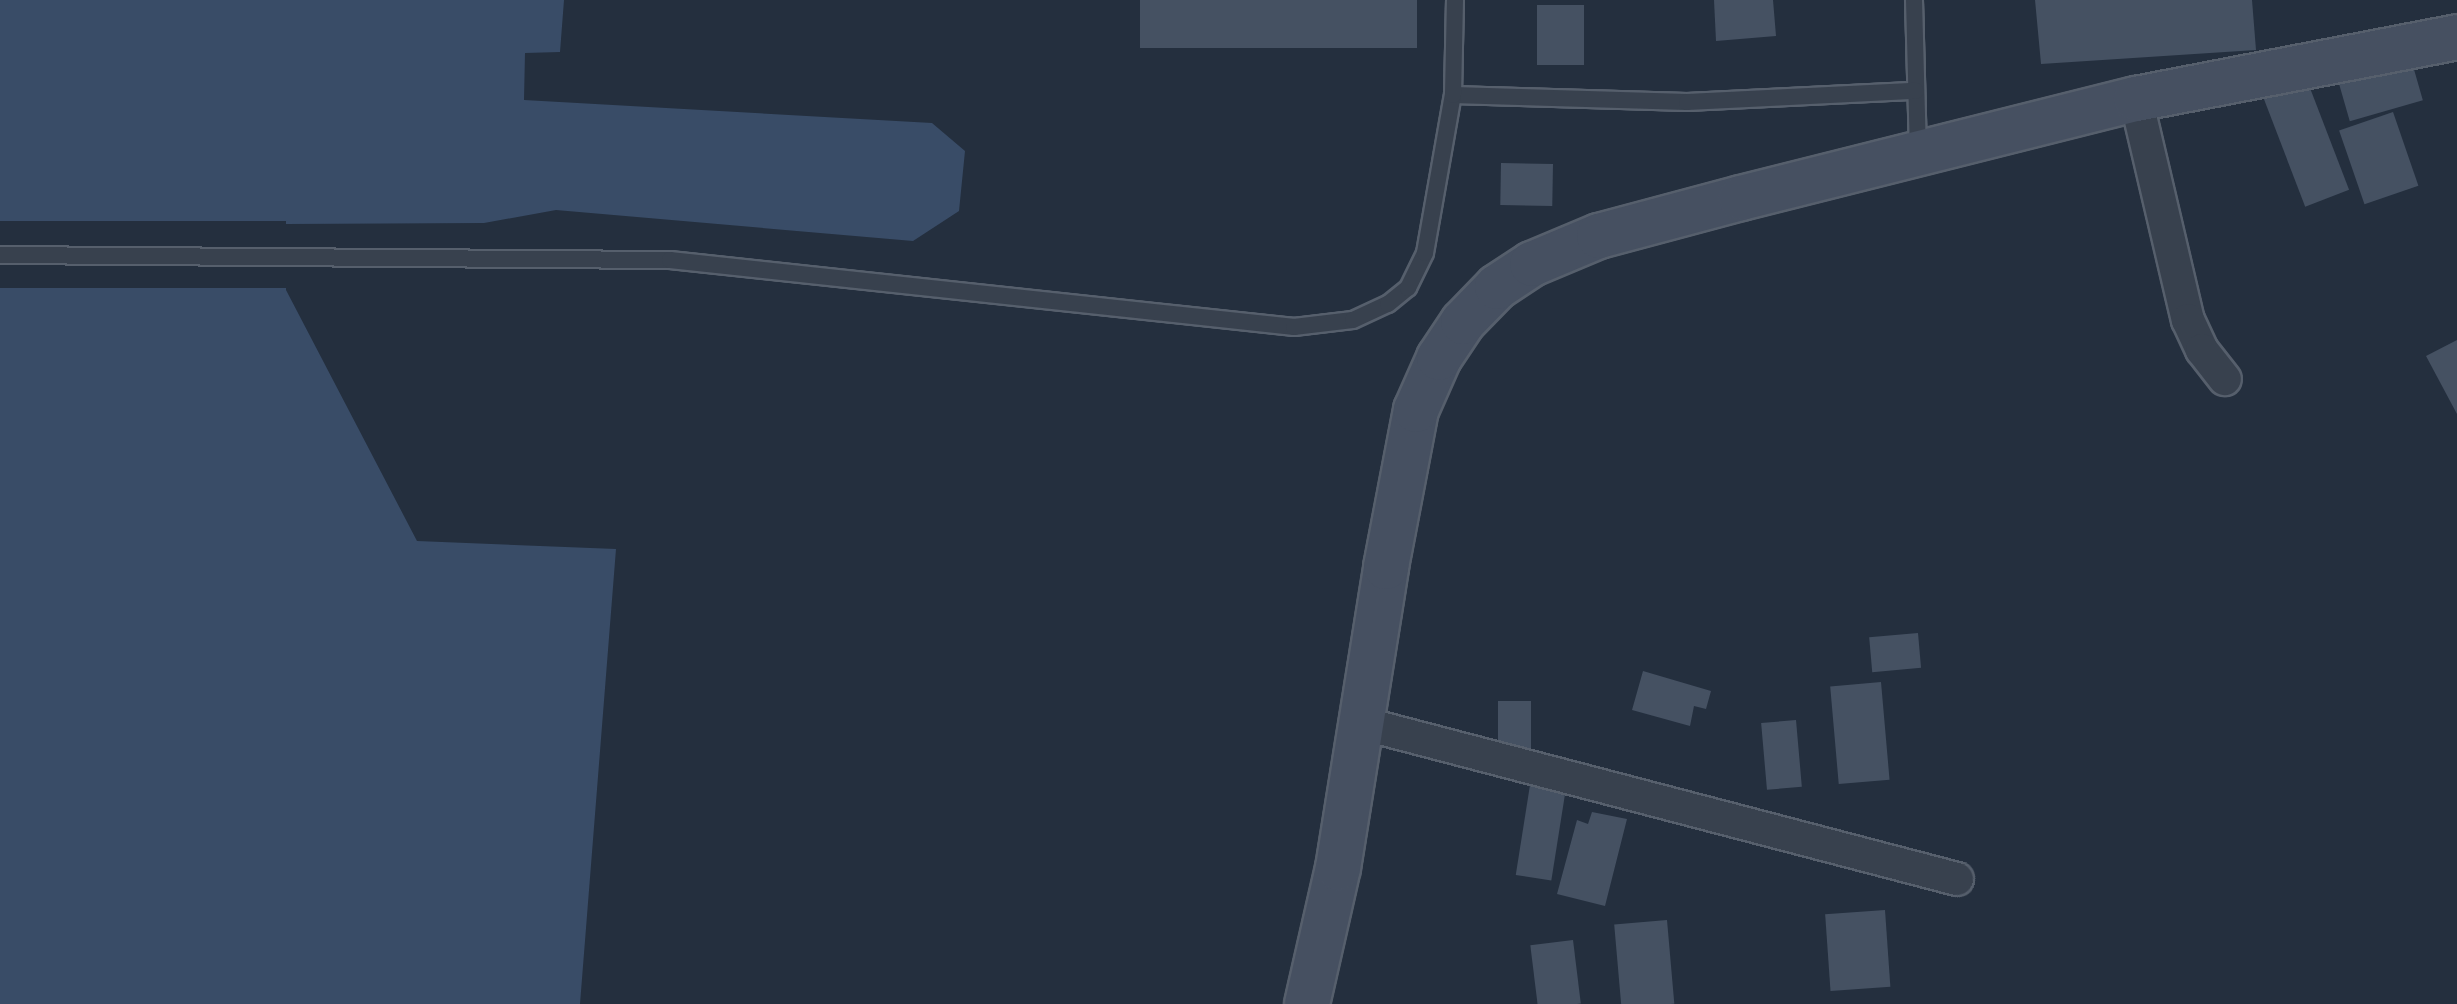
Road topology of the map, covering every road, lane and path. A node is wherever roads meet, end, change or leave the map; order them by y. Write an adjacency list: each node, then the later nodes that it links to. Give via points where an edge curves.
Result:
1 (1455, 0): 5 (lane)
2 (1914, 0): 4 (lane)
3 (2457, 37): 6 (main road)
4 (1916, 91): 5 (lane, via 1687,102); 7 (lane)
5 (1453, 95): 8 (lane, via 1425,253 1408,288 1353,320 1294,327 670,260)
6 (2136, 99): 7 (main road); 9 (street, via 2188,320 2202,350)
7 (1918, 155): 10 (main road, via 1599,236 1532,264 1480,304 1439,358 1416,410)
8 (0, 255)
9 (2225, 379)
10 (1361, 723): 11 (street); 12 (main road, via 1338,868)
11 (1957, 879)
12 (1307, 1004)

